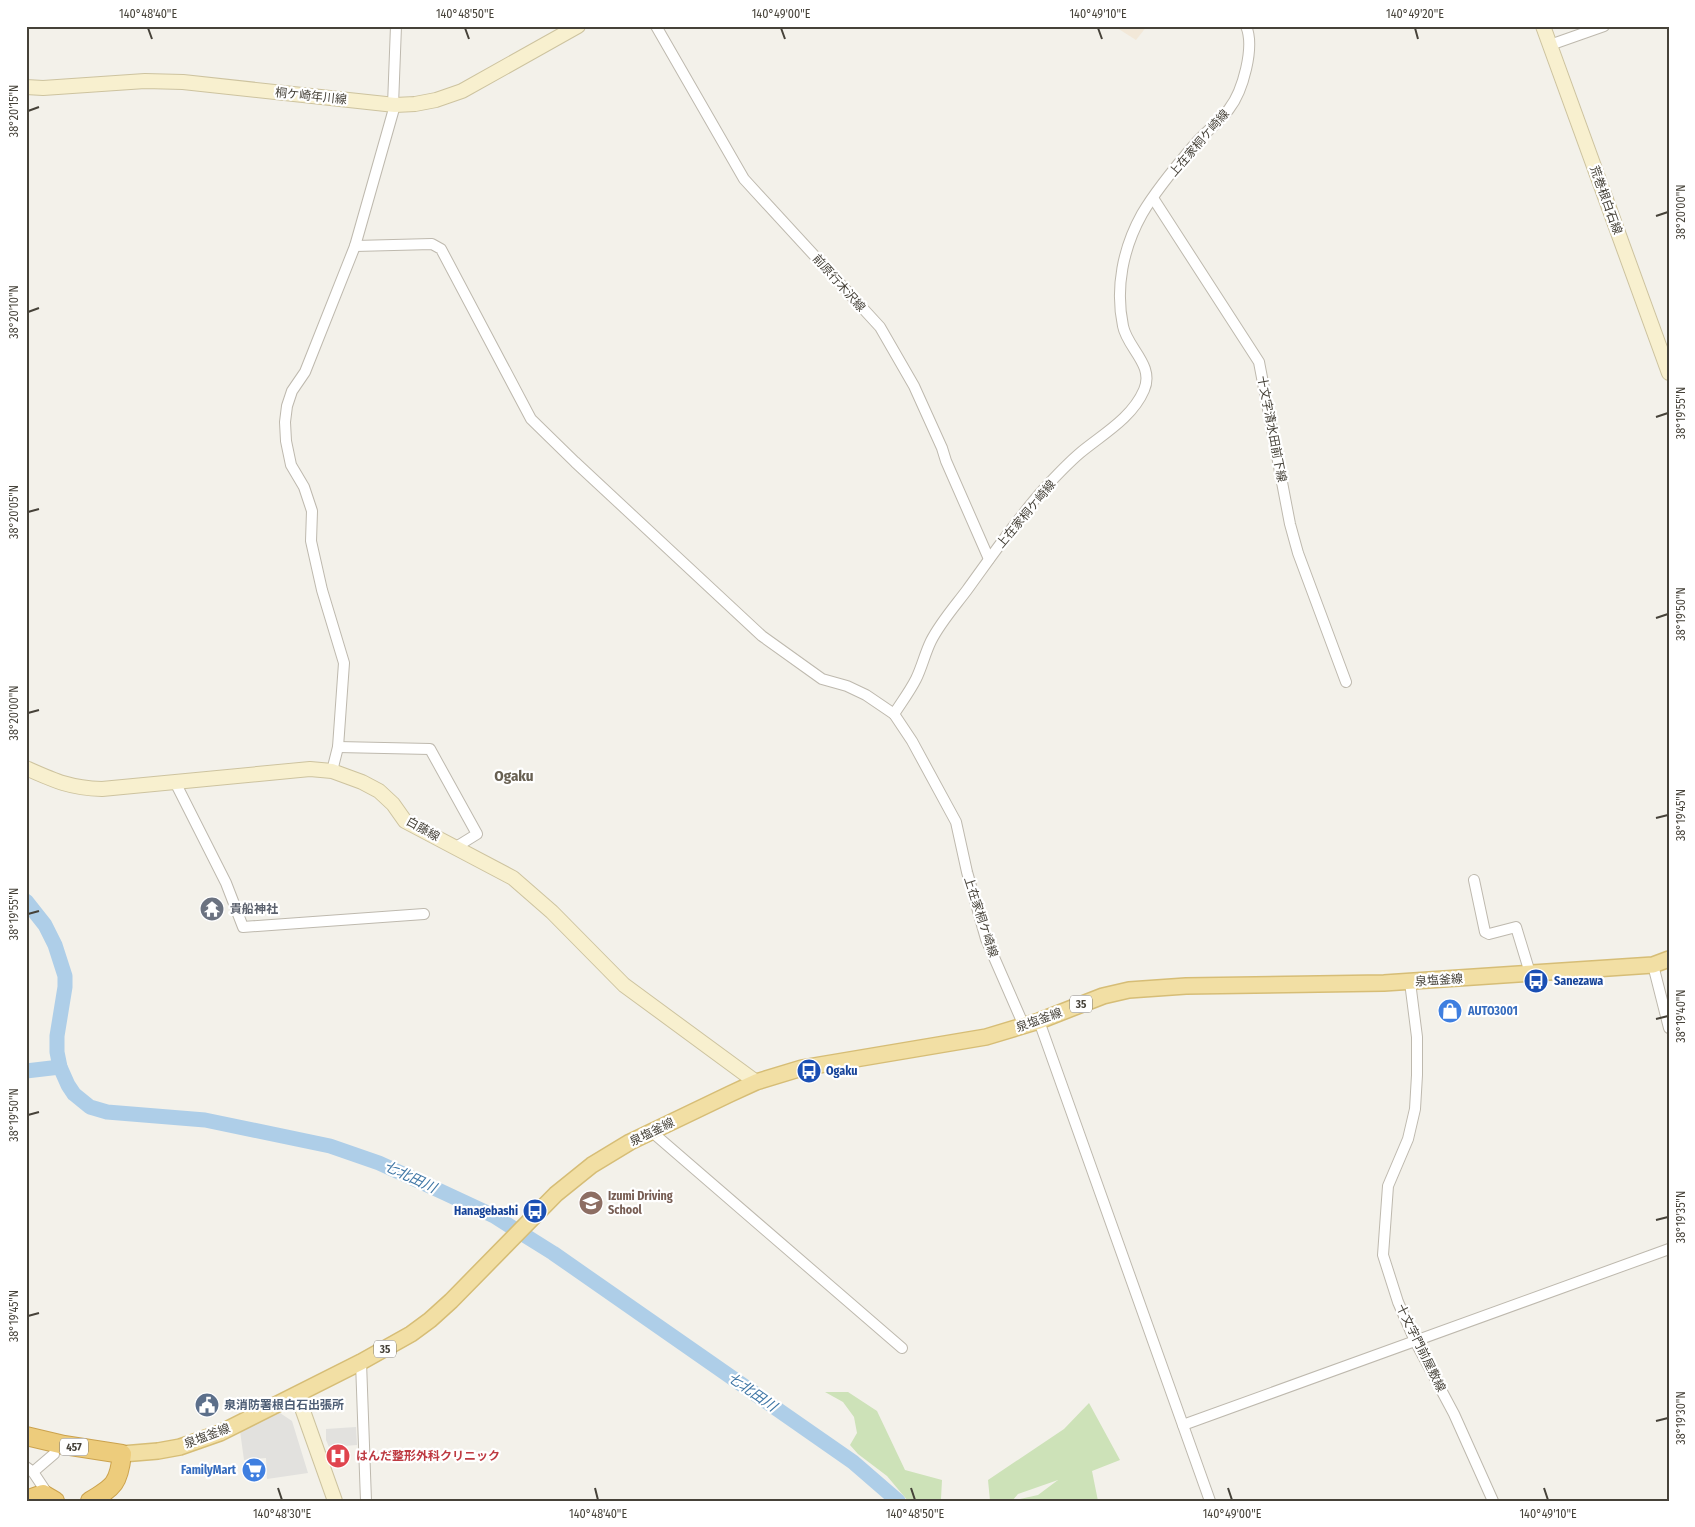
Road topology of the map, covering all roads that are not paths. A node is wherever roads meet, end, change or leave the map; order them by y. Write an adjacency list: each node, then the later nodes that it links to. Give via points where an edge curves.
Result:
1 (396, 26): 9 (street)
2 (578, 26): 9 (street, 桐ケ崎年川線, via 462,91 436,100)
3 (656, 26): 13 (street, 前原行木沢線, via 744,179 880,328 914,386)
4 (1246, 26): 10 (street, 上在家桐ケ崎線, via 1250,48 1235,100)
5 (1543, 26): 7 (street, 荒巻根白石線)
6 (1604, 26): 7 (street)
7 (1550, 45): 12 (street, 荒巻根白石線)
8 (26, 87): 9 (street, 桐ケ崎年川線, via 183,82)
9 (394, 105): 11 (street)
10 (1153, 198): 13 (street, 上在家桐ケ崎線, via 1139,221 1123,262 1120,288 1123,326 1145,366 1145,389 1117,425 1079,454 1042,491); 14 (street, 十文字清水田前下線, via 1259,362 1290,524)
11 (355, 246): 15 (street, via 432,244 441,249 531,419 762,636 822,679 866,694); 16 (street, via 305,372 292,391 285,422 292,465 312,511 311,541 344,663)
12 (1669, 373)
13 (989, 559): 15 (street, 上在家桐ケ崎線, via 931,640 916,679)
14 (1346, 682)
15 (894, 714): 27 (street, 上在家桐ケ崎線, via 956,822 986,939)
16 (338, 746): 18 (street); 20 (street, via 430,749 477,834)
17 (26, 768): 19 (street, 白藤線, via 63,784 82,788)
18 (332, 771): 19 (street, 白藤線, via 310,769); 20 (street, 白藤線, via 379,792 405,821)
19 (175, 782): 22 (street, via 226,883 243,927)
20 (456, 847): 29 (street, 白藤線, via 525,887 624,985)
21 (1474, 880): 24 (street, via 1485,932 1489,934 1516,927)
22 (424, 914)
23 (1664, 962): 24 (main road, 泉塩釜線 / 35); 28 (street)
24 (1530, 973): 25 (main road, 泉塩釜線 / 35)
25 (1410, 982): 26 (main road, 泉塩釜線 / 35, via 1129,990); 32 (street, 十文字門前屋敷線, via 1417,1037 1415,1109 1408,1139 1388,1186 1383,1255)
26 (1039, 1021): 27 (main road, 泉塩釜線 / 35); 36 (street)
27 (1024, 1026): 29 (main road, 泉塩釜線 / 35, via 986,1037 802,1068)
28 (1669, 1028)
29 (756, 1082): 30 (main road, 泉塩釜線 / 35)
30 (652, 1132): 33 (street); 34 (main road, 泉塩釜線 / 35, via 592,1165 571,1181 430,1320)
31 (1669, 1249): 32 (street)
32 (1415, 1341): 36 (street); 47 (street, 十文字門前屋敷線, via 1454,1414)
33 (902, 1348)
34 (361, 1362): 35 (main road, 泉塩釜線 / 35); 45 (street)
35 (297, 1394): 39 (main road, 泉塩釜線 / 35, via 201,1441 158,1451); 44 (street)
36 (1183, 1425): 46 (street)
37 (26, 1436): 39 (highway, 457)
38 (54, 1454): 40 (street)
39 (122, 1454): 43 (highway, via 117,1480 107,1491)
40 (30, 1469): 41 (street)
41 (52, 1499): 42 (highway, via 43,1494)
42 (26, 1500)
43 (90, 1501)
44 (335, 1501)
45 (366, 1501)
46 (1210, 1501)
47 (1492, 1501)

